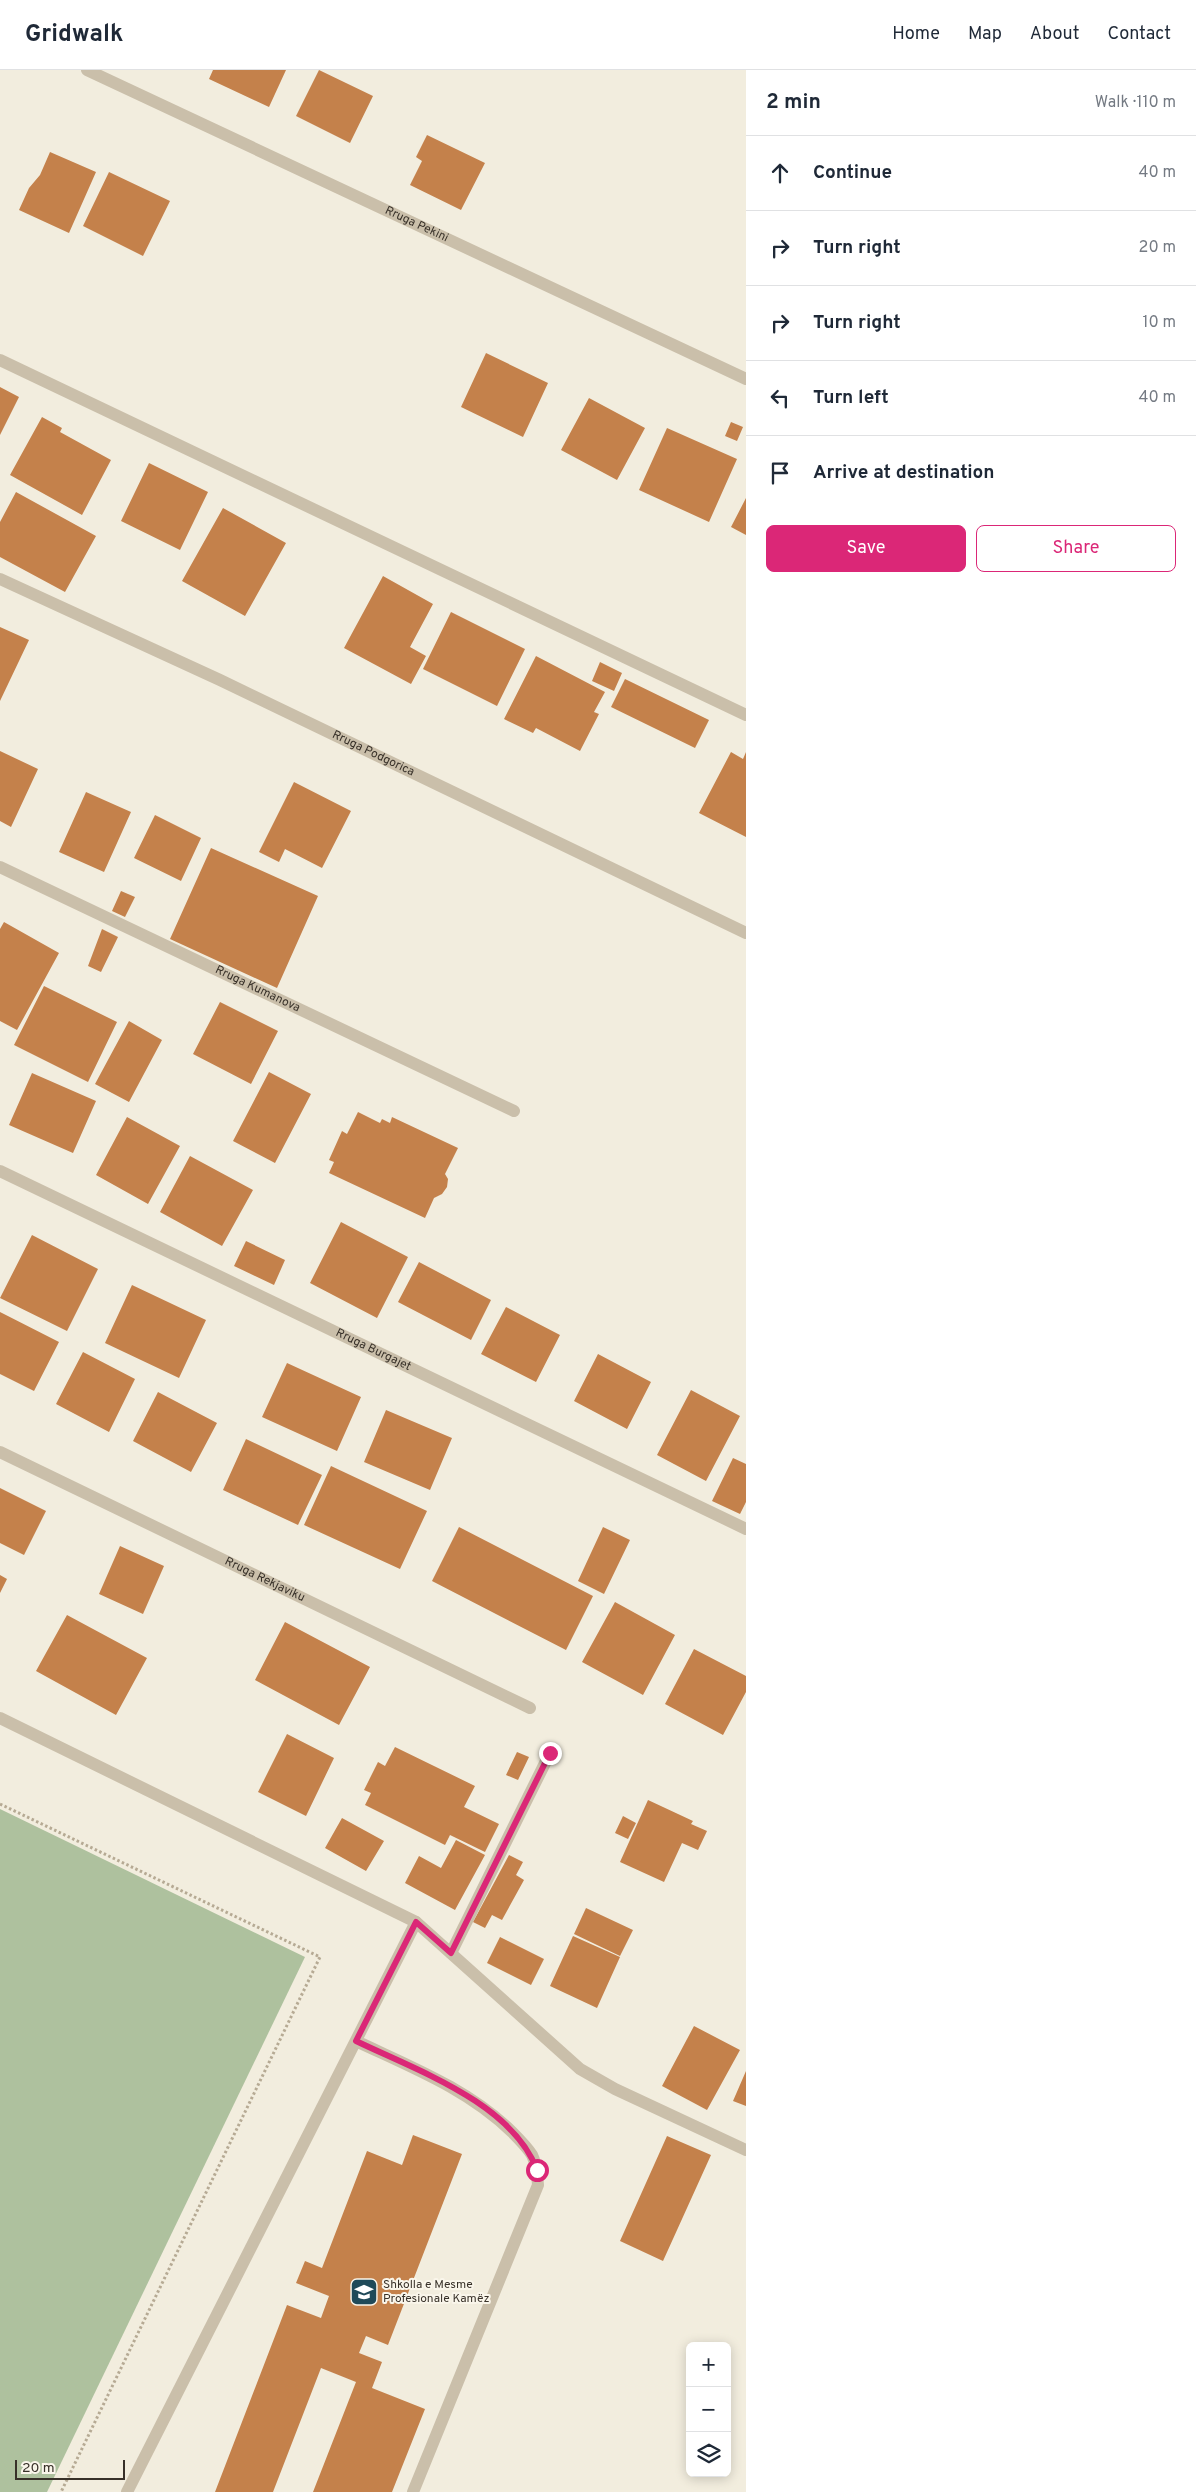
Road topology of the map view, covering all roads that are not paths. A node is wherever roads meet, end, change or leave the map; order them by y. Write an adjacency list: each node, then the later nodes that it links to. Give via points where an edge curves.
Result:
1 (87, 70): 3 (street, Rruga Pekini)
2 (0, 360): 5 (street)
3 (746, 379)
4 (0, 579): 7 (street, Rruga Podgorica, via 220,680)
5 (746, 715)
6 (0, 867): 8 (street, Rruga Kumanova)
7 (746, 933)
8 (514, 1111)
9 (0, 1171): 11 (street, Rruga Burgajet)
10 (0, 1452): 12 (street, Rruga Rekjaviku)
11 (746, 1529)
12 (530, 1708)
13 (0, 1718): 15 (street)
14 (550, 1753): 16 (street)
15 (416, 1922): 16 (street); 17 (street)
16 (451, 1953): 18 (street, via 580,2069 615,2089)
17 (356, 2041): 19 (street); 20 (street, via 476,2102 519,2139 531,2154 537,2170 538,2185)
18 (746, 2150)
19 (127, 2492)
20 (413, 2492)

